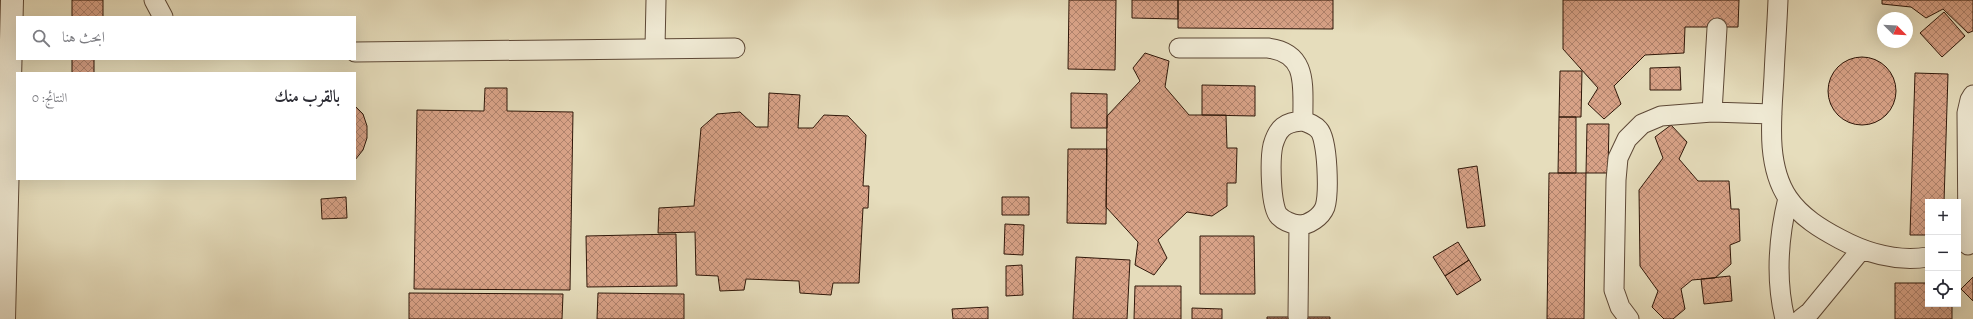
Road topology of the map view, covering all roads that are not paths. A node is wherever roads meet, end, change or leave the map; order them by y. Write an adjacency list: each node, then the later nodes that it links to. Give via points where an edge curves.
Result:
1 (12, 0): 21 (street)
2 (154, 0): 5 (lane)
3 (656, 0): 7 (lane)
4 (1778, 0): 13 (lane)
5 (162, 16)
6 (1717, 28): 12 (lane)
7 (655, 47): 8 (lane); 10 (lane)
8 (735, 48)
9 (1179, 48): 14 (lane, via 1268,48 1289,55 1297,63 1301,73)
10 (356, 52)
11 (1973, 95): 17 (lane, via 1967,113)
12 (1712, 112): 13 (lane); 22 (lane, via 1661,116 1642,124 1627,139 1618,158 1614,290 1620,308)
13 (1772, 114): 15 (lane, via 1776,172)
14 (1303, 121): 16 (lane, via 1320,130 1324,138 1326,197 1324,208 1318,216); 16 (lane, via 1292,122 1282,127 1273,147 1274,206 1279,216)
15 (1788, 198): 18 (lane, via 1809,221); 23 (lane, via 1778,250 1778,277)
16 (1299, 225): 20 (lane)
17 (1966, 245)
18 (1861, 250): 19 (lane, via 1889,258); 24 (lane, via 1810,312)
19 (1925, 258)
20 (1298, 316)
21 (4, 319)
22 (1628, 319)
23 (1785, 319)
24 (1801, 319)

